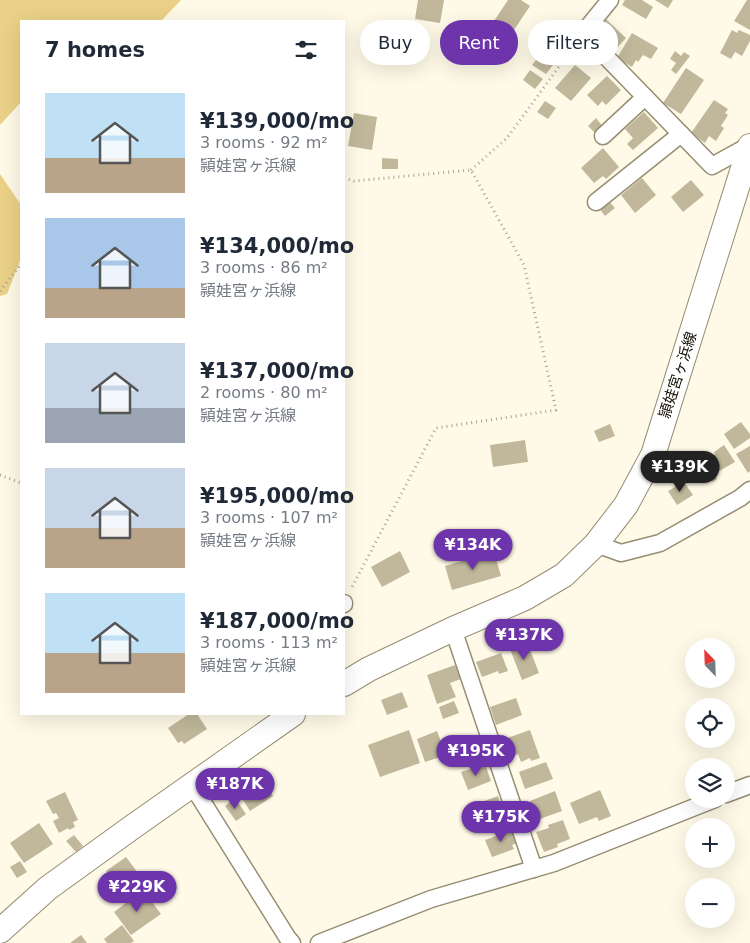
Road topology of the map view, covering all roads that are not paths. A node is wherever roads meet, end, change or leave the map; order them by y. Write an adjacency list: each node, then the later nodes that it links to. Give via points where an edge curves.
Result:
1 (610, 0): 2 (street, via 583,33)
2 (645, 97): 3 (street); 4 (street)
3 (681, 134): 5 (street, via 712,166); 6 (street)
4 (604, 136)
5 (750, 146): 8 (main road, 頴娃宮ヶ浜線, via 653,455 626,505)
6 (596, 202)
7 (750, 490): 8 (street, via 660,543 621,554)
8 (596, 544): 9 (main road, 頴娃宮ヶ浜線, via 564,575 525,598)
9 (453, 629): 10 (main road, 頴娃宮ヶ浜線); 16 (street)
10 (345, 683)
11 (292, 715): 13 (main road)
12 (750, 784): 14 (street)
13 (192, 785): 17 (main road, via 48,888); 18 (street)
14 (735, 790)
15 (693, 808): 16 (street, via 554,864)
16 (534, 869): 19 (street, via 431,899)
17 (0, 931)
18 (292, 943)
19 (319, 943)

